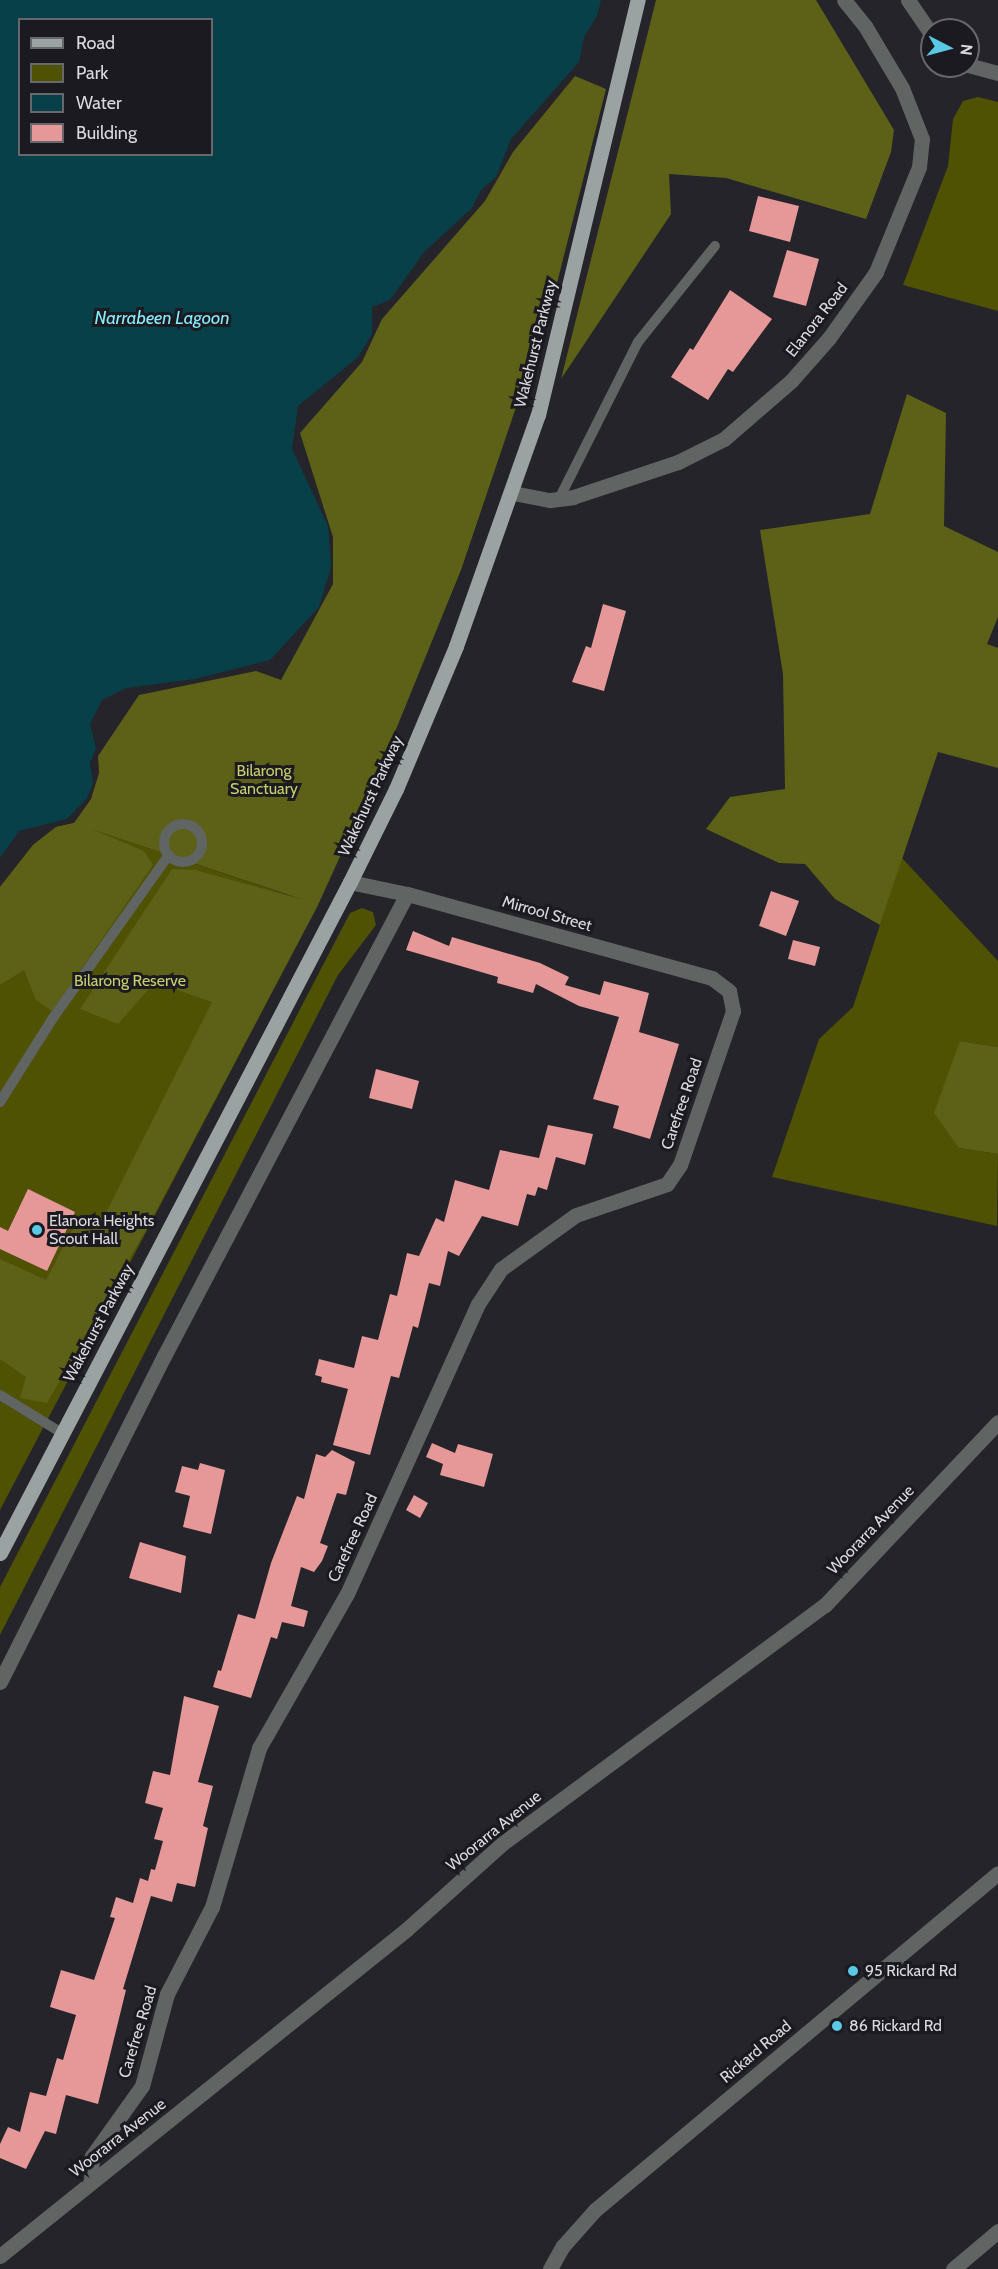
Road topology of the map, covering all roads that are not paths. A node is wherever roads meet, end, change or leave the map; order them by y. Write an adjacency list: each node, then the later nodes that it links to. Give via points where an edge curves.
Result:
1 (638, 0): 8 (main road, Wakehurst Parkway, via 538,415)
2 (844, 0): 9 (street, Elanora Road, via 865,26 902,88 922,139 919,167 876,272 829,338 790,381 724,439 678,462)
3 (908, 0): 4 (street)
4 (920, 18)
5 (980, 69): 6 (street)
6 (998, 74)
7 (715, 246): 9 (lane, via 638,342)
8 (513, 493): 9 (street, Elanora Road); 11 (main road, Wakehurst Parkway, via 456,646 396,789)
9 (559, 499)
10 (169, 855): 14 (lane, via 53,1018)
11 (350, 882): 12 (street, Mirrool Street); 17 (main road, Wakehurst Parkway)
12 (407, 894): 13 (street, Mirrool Street, via 712,978); 19 (street, via 169,1345)
13 (729, 991): 21 (street, Carefree Road, via 733,1011 680,1165 667,1184 576,1215 501,1269 478,1304 348,1594 259,1748 212,1907 167,1994 142,2086 92,2156)
14 (0, 1102)
15 (0, 1395): 17 (lane)
16 (998, 1422): 21 (street, Woorarra Avenue, via 825,1605 502,1843 407,1929)
17 (62, 1433): 18 (main road, Wakehurst Parkway)
18 (0, 1553)
19 (0, 1682)
20 (998, 1873): 24 (street, Rickard Road, via 595,2210 562,2246)
21 (91, 2181): 23 (street, Woorarra Avenue)
22 (998, 2231): 25 (street)
23 (0, 2256)
24 (549, 2269)
25 (952, 2269)

